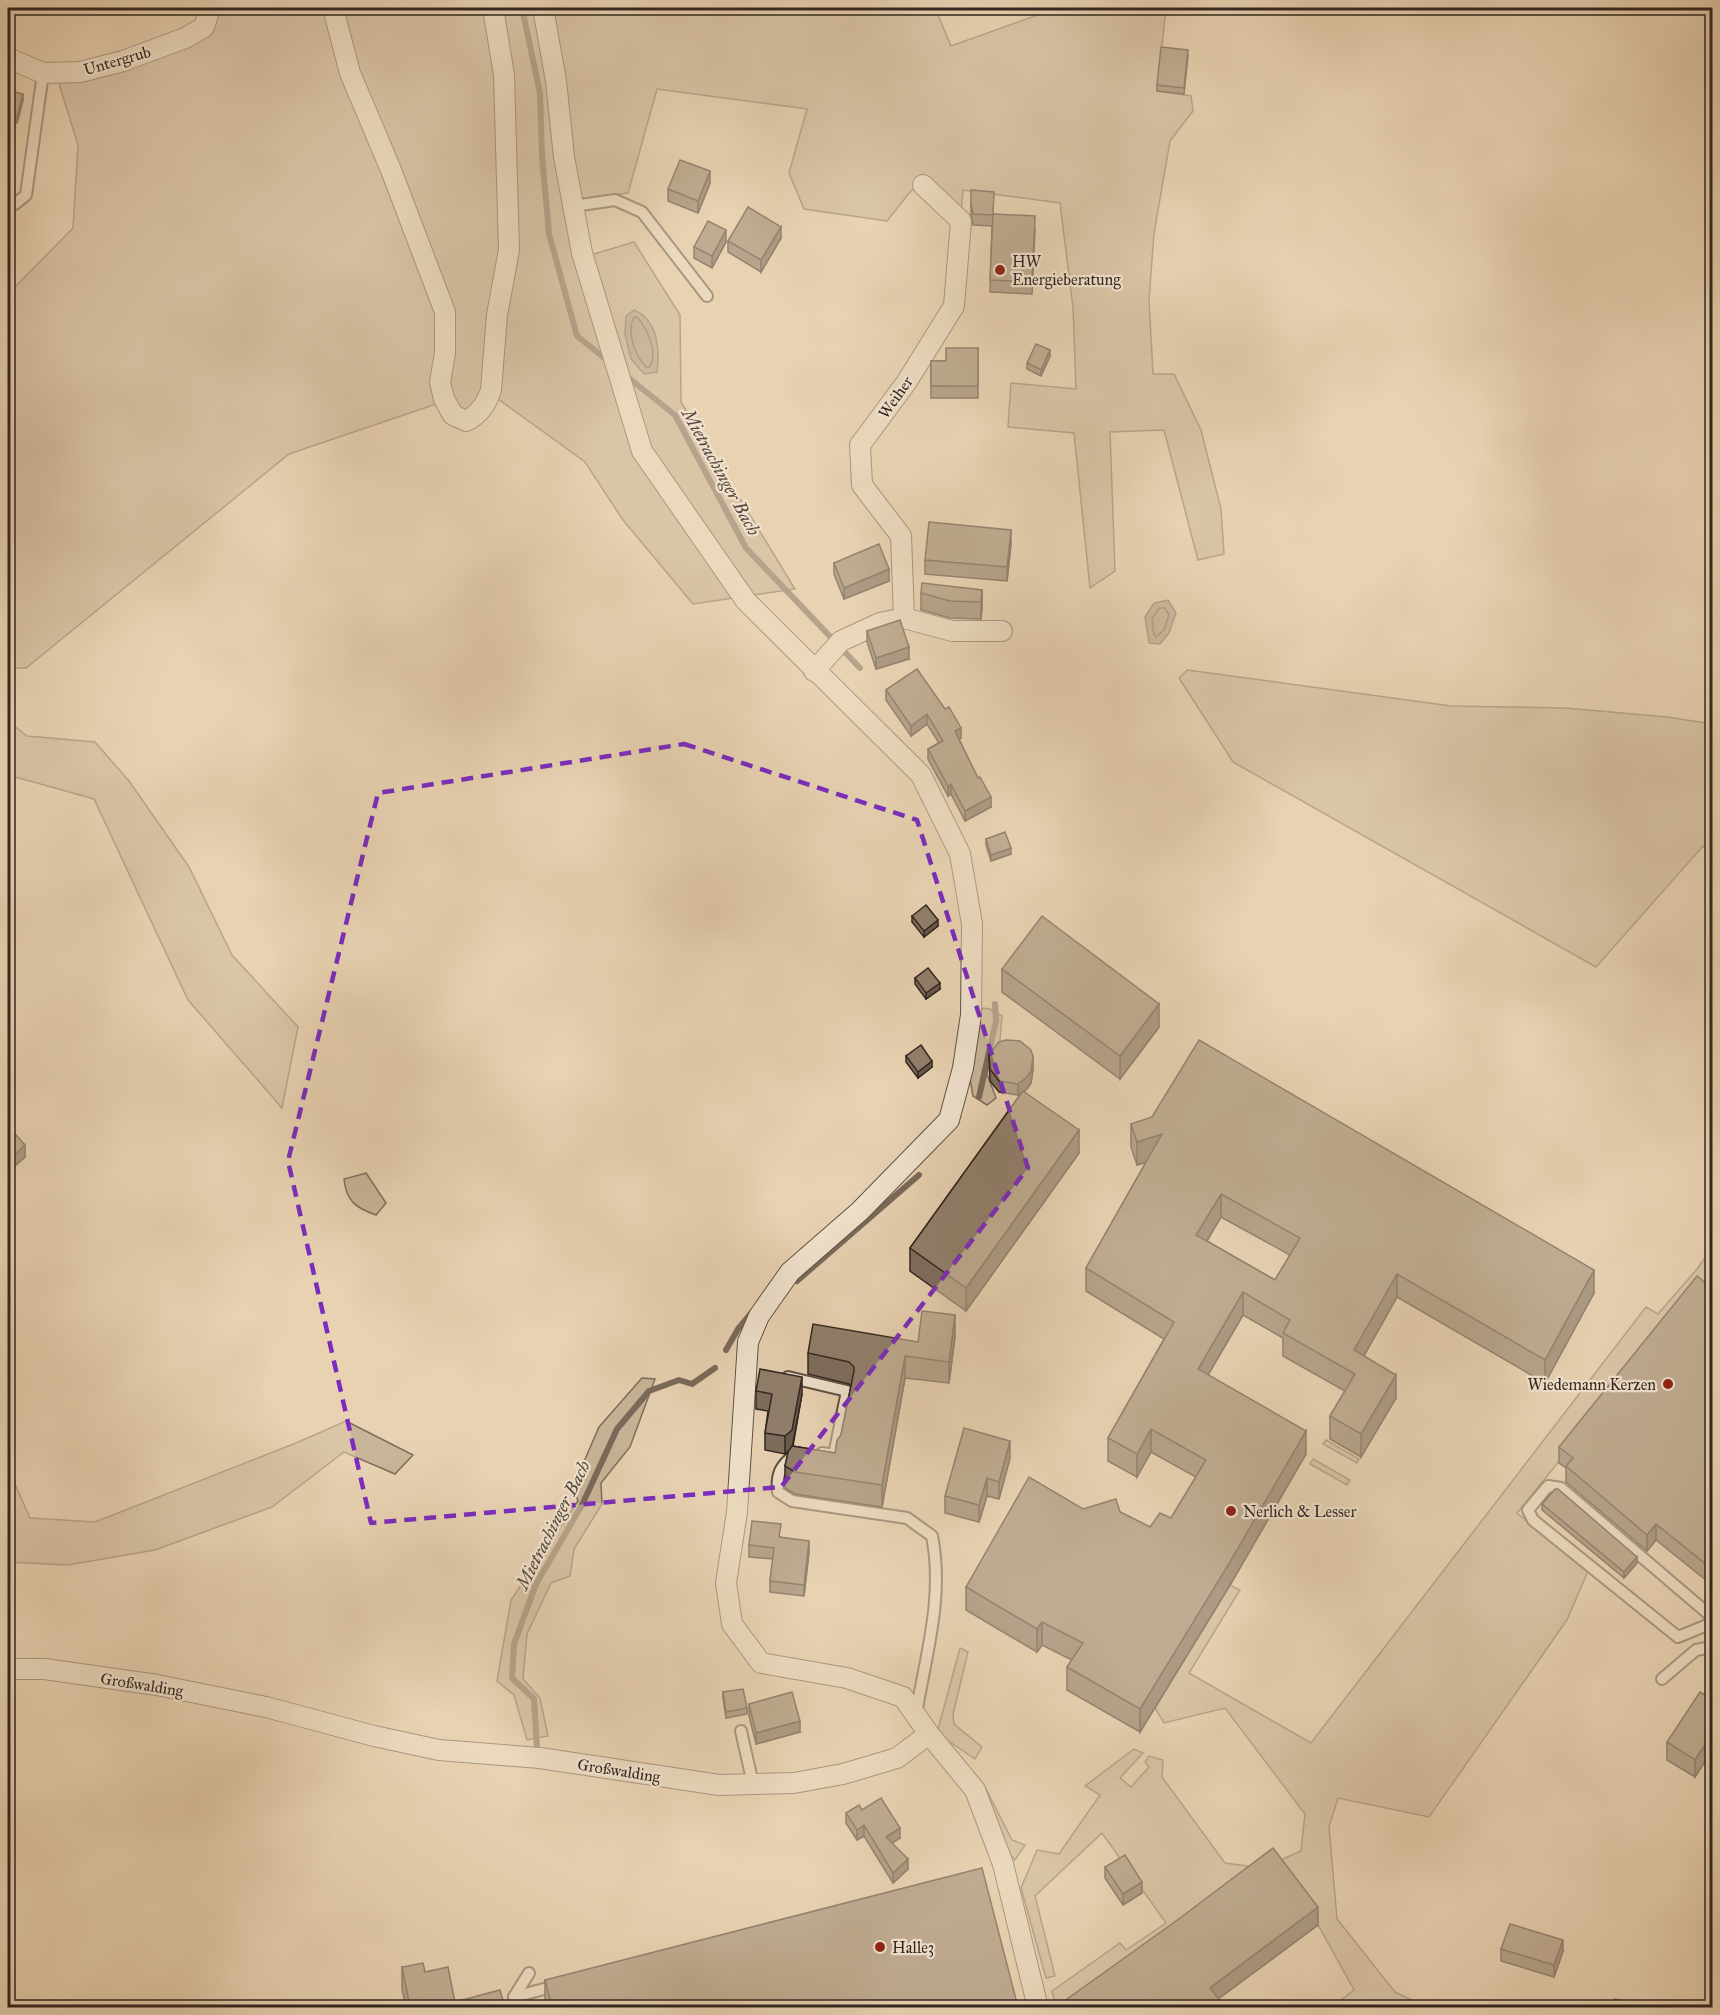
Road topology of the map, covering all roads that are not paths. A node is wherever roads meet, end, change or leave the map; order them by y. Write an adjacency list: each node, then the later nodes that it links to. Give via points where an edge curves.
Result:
1 (210, 8): 6 (street, Untergrub, via 204,27 185,38 80,72)
2 (333, 8): 3 (street, via 350,73 445,312 440,382 444,399 453,415 466,421 476,416 491,390 497,315 509,250 504,75)
3 (493, 8)
4 (543, 8): 9 (street)
5 (8, 58): 6 (street, Untergrub)
6 (43, 73): 8 (lane, via 26,195)
7 (923, 185): 11 (street, Weiher, via 962,221 954,306 860,445 862,485 901,536)
8 (15, 204)
9 (574, 206): 10 (lane, via 615,200 642,212); 13 (street, via 582,253 642,451 746,602)
10 (707, 297)
11 (904, 618): 12 (street, via 952,631); 13 (street, via 880,623 835,648)
12 (1002, 631)
13 (814, 671): 20 (street, via 921,775 960,854 972,924 971,1015 963,1068 949,1120 860,1211 790,1272 759,1316 748,1342 753,1369 726,1584 732,1624 761,1663 847,1678 903,1697)
14 (780, 1376): 20 (lane, via 847,1390 834,1455 808,1450 785,1462 777,1478 778,1492 792,1502 907,1518 932,1536 937,1562 933,1629)
15 (1713, 1617): 16 (lane, via 1561,1488 1548,1486 1528,1510 1533,1520 1678,1637)
16 (1713, 1623)
17 (1713, 1647): 19 (lane, via 1696,1650)
18 (8, 1669): 23 (street, Großwalding, via 45,1669 157,1684 439,1750 540,1758 719,1785)
19 (1662, 1679)
20 (916, 1715): 22 (street)
21 (741, 1731): 23 (lane)
22 (929, 1734): 23 (street, Großwalding, via 897,1758 843,1774 794,1783); 27 (street, via 975,1790 1003,1864)
23 (753, 1784)
24 (529, 1973): 26 (lane)
25 (565, 1984): 26 (lane)
26 (515, 2002)
27 (1038, 2007)

